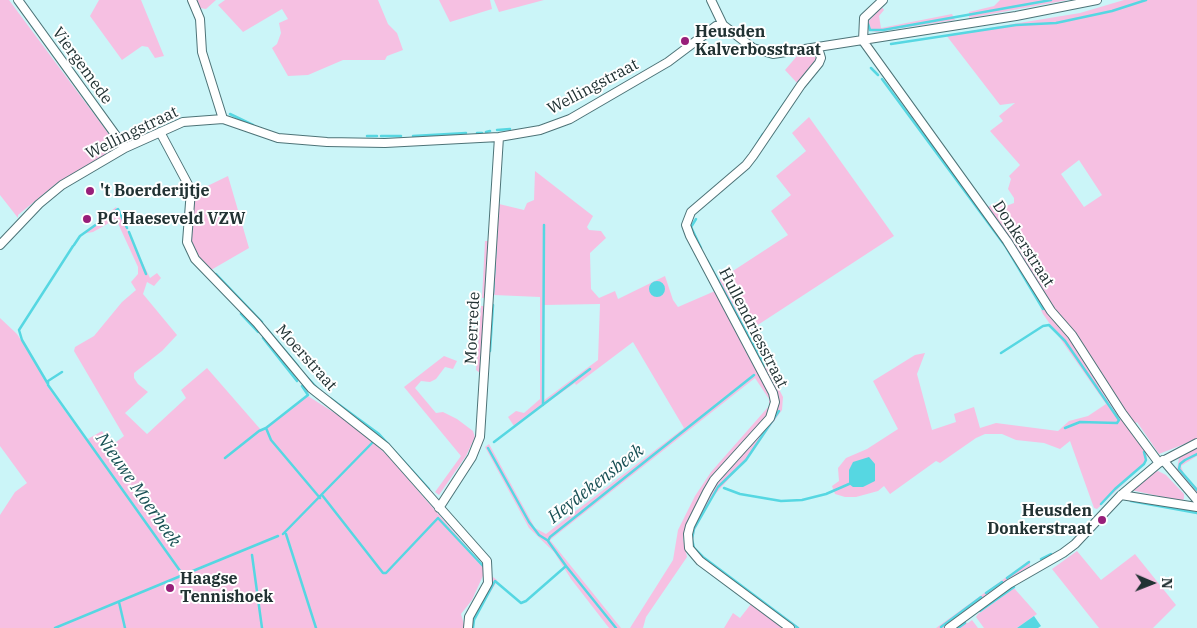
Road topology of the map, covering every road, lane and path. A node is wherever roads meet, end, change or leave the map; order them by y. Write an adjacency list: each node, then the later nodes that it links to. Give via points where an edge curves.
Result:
1 (18, 0): 12 (street, Viergemede)
2 (192, 0): 9 (street, via 200,18 204,60)
3 (711, 0): 6 (street)
4 (883, 0): 7 (street, via 864,18)
5 (1097, 0): 7 (street)
6 (723, 25): 8 (street, via 762,52 773,54); 11 (street, Wellingstraat, via 716,26 668,62 570,119 540,130)
7 (863, 41): 8 (street); 15 (street, Donkerstraat, via 1007,241 1122,413)
8 (818, 48): 21 (street, Hullendriesstraat, via 819,63 753,156 691,212 686,226 775,402 770,418 714,480 690,526 689,548 700,561)
9 (223, 119): 10 (street, Wellingstraat, via 183,122); 11 (street, Wellingstraat, via 260,134 295,141 385,143)
10 (160, 132): 12 (street, Wellingstraat); 19 (street, Moerstraat, via 191,190 187,242 195,259 257,323 311,388 386,447)
11 (499, 137): 19 (street, Moerrede, via 480,437)
12 (125, 148): 13 (street, Wellingstraat, via 62,185)
13 (0, 245)
14 (1197, 444): 15 (street)
15 (1161, 462): 16 (street); 17 (street, Donkerstraat)
16 (1121, 494): 18 (street); 22 (street, via 1064,553 1009,584)
17 (1197, 500)
18 (1197, 506)
19 (438, 508): 20 (street, Moerstraat, via 489,567 488,583 469,617)
20 (468, 628)
21 (790, 628)
22 (949, 628)

